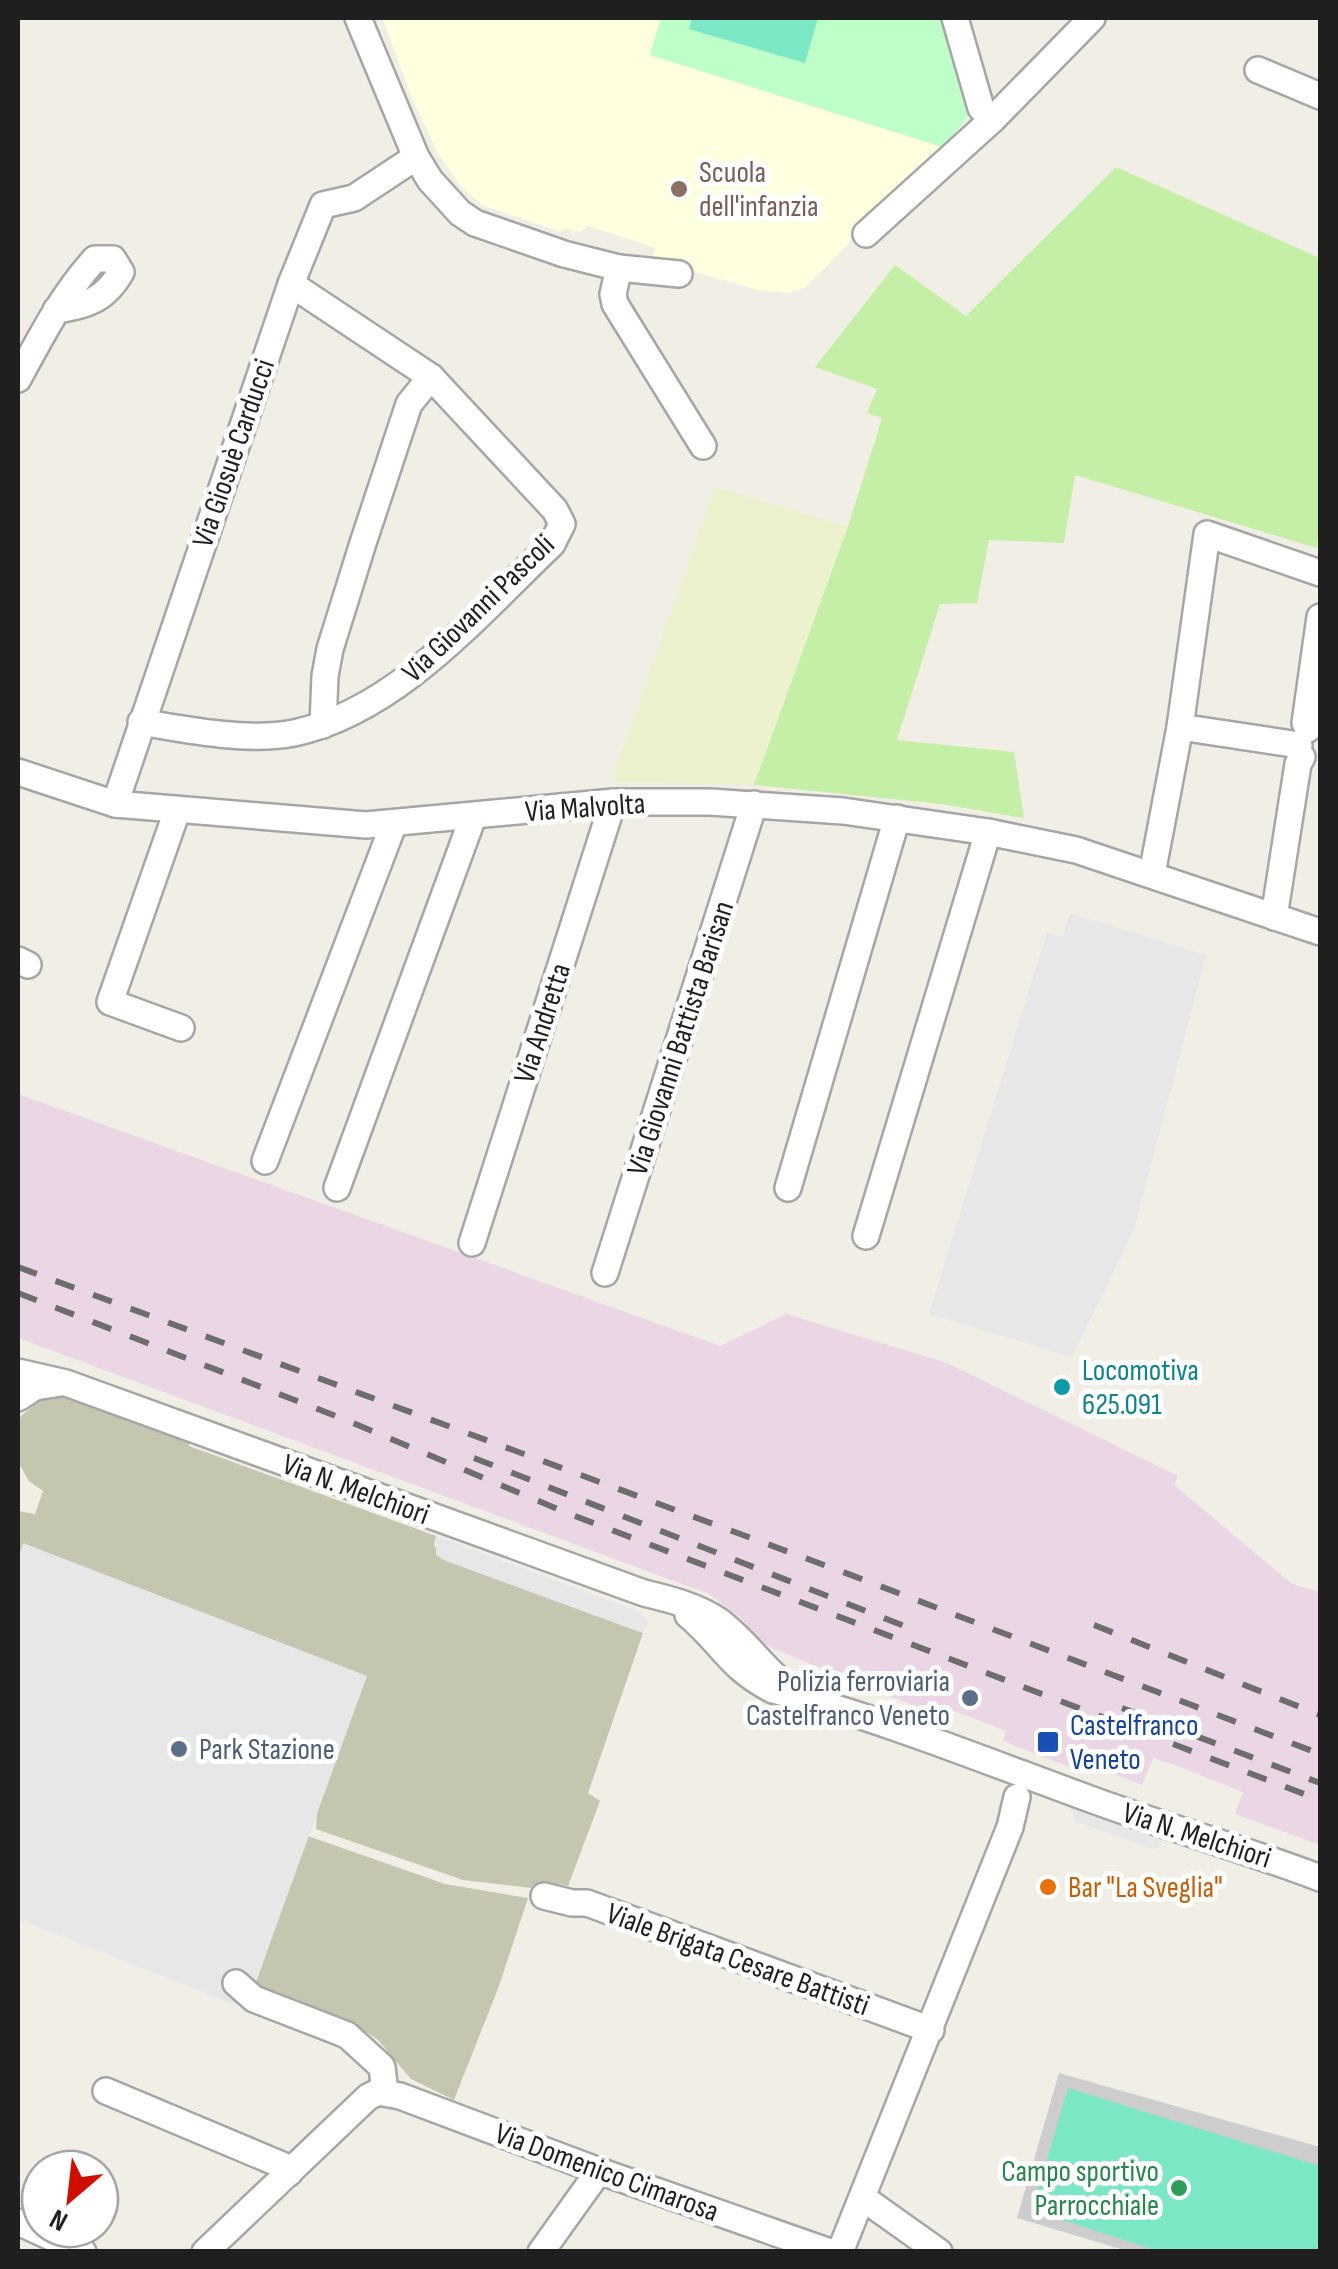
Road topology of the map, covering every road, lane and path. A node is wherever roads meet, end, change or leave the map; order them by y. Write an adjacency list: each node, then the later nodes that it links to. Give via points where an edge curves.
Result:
1 (358, 18): 7 (street)
2 (955, 18): 6 (street, via 981,108)
3 (1092, 18): 6 (street)
4 (1258, 70): 5 (street)
5 (1320, 96)
6 (992, 120): 8 (street)
7 (416, 157): 9 (street, via 446,199 475,223); 11 (street, Via Giosuè Carducci, via 354,198 323,205)
8 (866, 234)
9 (619, 268): 10 (street); 15 (street, via 615,304)
10 (679, 274)
11 (291, 284): 13 (street, Via Giovanni Pascoli); 18 (street, Via Giosuè Carducci)
12 (56, 310): 14 (street)
13 (431, 377): 19 (street, via 409,404 330,649); 19 (street, Via Giovanni Pascoli, via 562,524 552,544 392,691)
14 (18, 379)
15 (703, 446)
16 (1320, 574): 20 (street, via 1207,534)
17 (1320, 617): 21 (street, via 1305,723)
18 (141, 722): 19 (street, Via Giovanni Pascoli, via 231,734 290,734); 24 (street, Via Giosuè Carducci)
19 (323, 725)
20 (1180, 727): 21 (street); 31 (street)
21 (1310, 744): 32 (street, via 1298,764)
22 (18, 772): 24 (street, Via Malvolta)
23 (613, 802): 25 (street, Via Malvolta); 27 (street, Via Malvolta); 39 (street, Via Andretta)
24 (114, 804): 26 (street, Via Malvolta)
25 (754, 804): 28 (street, Via Malvolta); 40 (street, Via Giovanni Battista Barisan)
26 (177, 811): 29 (street, Via Malvolta); 34 (street, via 110,1002)
27 (473, 817): 29 (street, Via Malvolta); 36 (street)
28 (897, 818): 30 (street, Via Malvolta); 37 (street)
29 (394, 823): 35 (street)
30 (988, 832): 31 (street, Via Malvolta); 38 (street)
31 (1152, 874): 32 (street, Via Malvolta)
32 (1274, 916): 33 (street, Via Malvolta)
33 (1320, 932)
34 (181, 1028)
35 (265, 1162)
36 (337, 1188)
37 (788, 1188)
38 (866, 1236)
39 (472, 1244)
40 (605, 1272)
41 (18, 1372): 42 (street, Via N. Melchiori)
42 (66, 1383): 43 (street, via 35,1387); 44 (street, Via N. Melchiori, via 646,1594 685,1612 752,1679)
43 (18, 1398)
44 (988, 1763): 45 (street, Via N. Melchiori); 46 (street, via 1009,1778)
45 (1074, 1793): 46 (street, Via N. Melchiori); 47 (street, Via N. Melchiori)
46 (1017, 1798): 50 (street)
47 (1320, 1878)
48 (544, 1896): 50 (street, Viale Brigata Cesare Battisti, via 587,1902)
49 (236, 1982): 52 (street, via 254,1998 347,2035 382,2068)
50 (930, 2030): 55 (street)
51 (106, 2090): 54 (street)
52 (385, 2093): 53 (street, Via Domenico Cimarosa); 54 (street, via 368,2097)
53 (598, 2171): 59 (street); 60 (street, Via Domenico Cimarosa)
54 (290, 2173): 58 (street)
55 (863, 2198): 61 (street); 62 (street)
56 (18, 2222): 57 (street)
57 (83, 2252)
58 (206, 2252)
59 (541, 2252)
60 (830, 2252)
61 (840, 2252)
62 (938, 2252)

